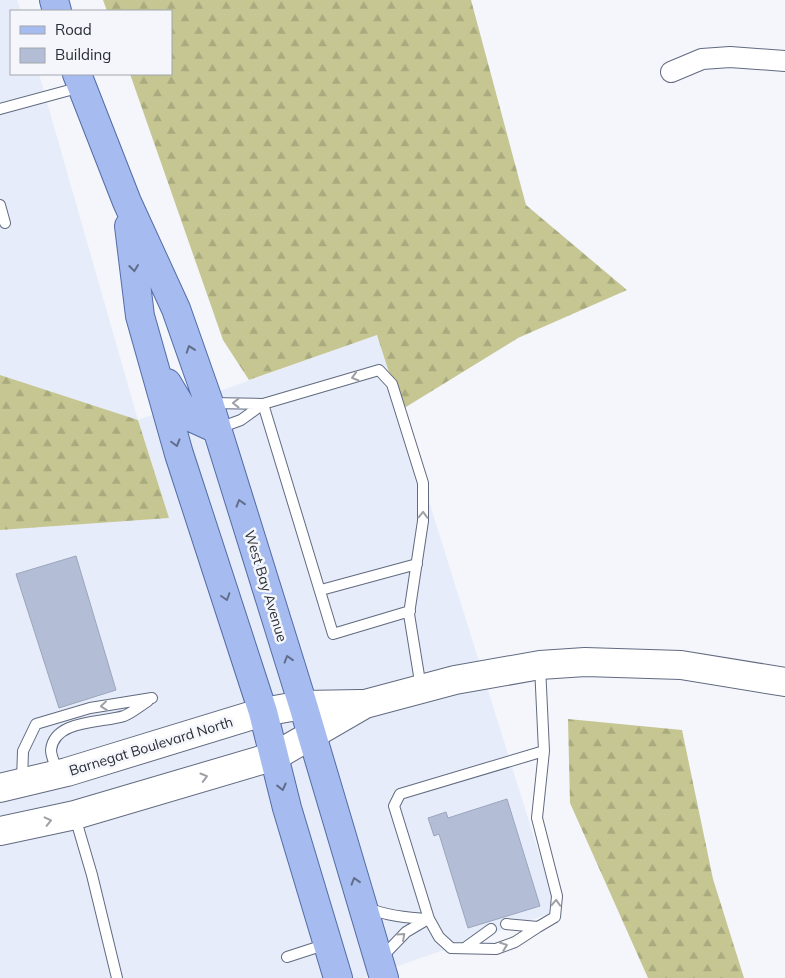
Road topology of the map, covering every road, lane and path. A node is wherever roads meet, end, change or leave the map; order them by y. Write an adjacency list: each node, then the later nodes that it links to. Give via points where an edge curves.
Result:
1 (785, 61): 2 (street, via 702,59)
2 (671, 72)
3 (80, 80): 4 (lane); 5 (main road, West Bay Avenue)
4 (0, 110)
5 (127, 202): 8 (main road, West Bay Avenue, one-way to 8, via 140,316); 9 (main road, West Bay Avenue, one-way to 5, via 176,309)
6 (0, 205): 7 (lane)
7 (5, 223)
8 (152, 358): 11 (main road, via 182,408 195,419); 20 (main road, West Bay Avenue, one-way to 20, via 179,454)
9 (209, 403): 10 (lane, one-way to 9); 11 (main road, West Bay Avenue)
10 (263, 404): 11 (lane, via 241,420); 12 (lane, one-way to 10, via 423,521 423,483 392,384 379,370); 13 (lane)
11 (217, 429): 19 (main road, West Bay Avenue, one-way to 11)
12 (417, 564): 13 (lane); 14 (lane)
13 (321, 590): 14 (lane, via 333,634)
14 (410, 611): 17 (lane)
15 (540, 665): 16 (street, via 585,662 681,665); 17 (street); 22 (lane)
16 (785, 682)
17 (421, 688): 18 (street)
18 (365, 704): 19 (street, Barnegat Boulevard North); 21 (street)
19 (303, 705): 20 (street, Barnegat Boulevard North); 21 (main road, West Bay Avenue)
20 (263, 712): 23 (main road, West Bay Avenue); 24 (street, Barnegat Boulevard North)
21 (310, 735): 23 (street); 28 (main road, West Bay Avenue, one-way to 21)
22 (544, 751): 29 (lane, via 400,794 394,806); 31 (lane, one-way to 22, via 555,917 557,896 536,818)
23 (275, 756): 26 (street, one-way to 23); 33 (main road, West Bay Avenue, one-way to 33)
24 (59, 774): 25 (street, Barnegat Boulevard North); 25 (lane, one-way to 25, via 51,752 55,738 84,723 125,715 152,698 90,708 36,724)
25 (11, 785)
26 (74, 814): 27 (street, one-way to 26); 37 (lane)
27 (0, 831)
28 (363, 906): 29 (lane, via 386,915); 36 (main road, West Bay Avenue)
29 (429, 919): 34 (lane, via 439,937 451,948); 36 (lane, one-way to 29, via 406,932)
30 (506, 924): 31 (lane)
31 (538, 928): 34 (lane, one-way to 31, via 496,949)
32 (491, 929): 34 (lane)
33 (327, 944): 35 (lane); 38 (main road, West Bay Avenue)
34 (466, 947)
35 (288, 958)
36 (382, 969)
37 (117, 978)
38 (338, 978)

